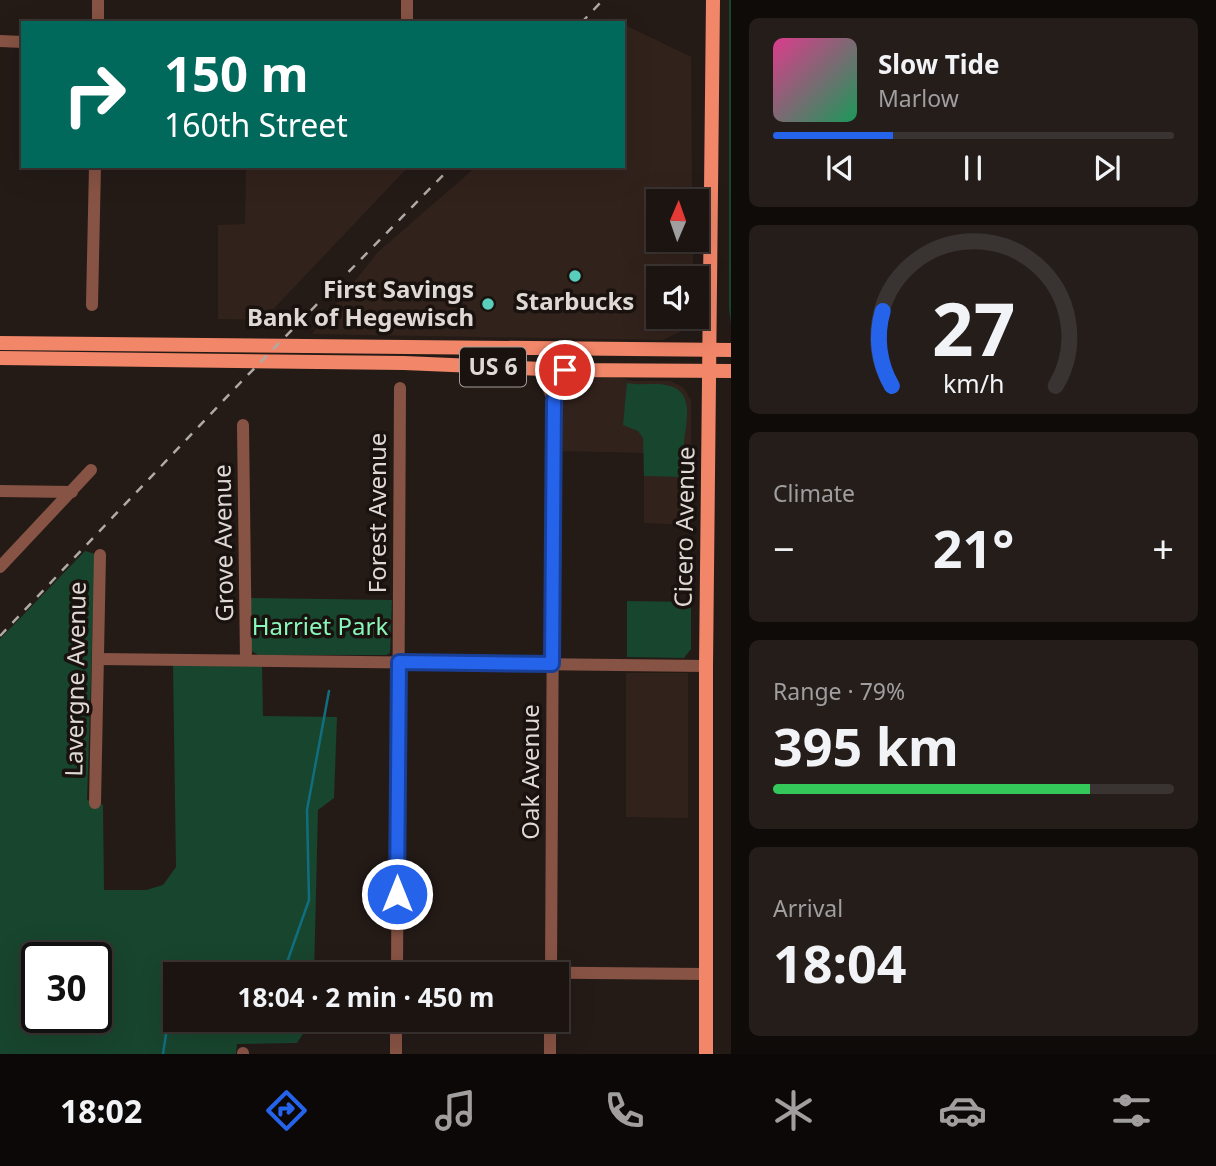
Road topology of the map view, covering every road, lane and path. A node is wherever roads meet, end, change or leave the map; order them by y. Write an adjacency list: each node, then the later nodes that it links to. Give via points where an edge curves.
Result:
1 (98, 0): 4 (street)
2 (407, 0): 5 (street)
3 (713, 0): 11 (main road, Cicero Avenue)
4 (98, 21)
5 (407, 21)
6 (0, 41): 7 (street)
7 (21, 42)
8 (95, 168): 9 (street)
9 (92, 305)
10 (0, 343): 11 (main road, US 6)
11 (711, 349): 12 (main road, US 6); 16 (main road, Cicero Avenue)
12 (731, 349)
13 (0, 358): 14 (main road, US 6)
14 (540, 369): 15 (main road, US 6); 19 (street, Oak Avenue)
15 (565, 370): 16 (main road, US 6); 19 (street, Oak Avenue)
16 (710, 371): 17 (main road, US 6); 30 (main road, Cicero Avenue)
17 (731, 371)
18 (400, 388): 28 (street, Forest Avenue)
19 (554, 401): 29 (street, Oak Avenue)
20 (243, 425): 27 (street, Grove Avenue)
21 (91, 470): 23 (street)
22 (0, 491): 23 (street)
23 (72, 492): 25 (street)
24 (100, 555): 26 (street, Lavergne Avenue)
25 (0, 567)
26 (98, 659): 27 (street); 31 (street, Lavergne Avenue)
27 (246, 660): 28 (street)
28 (399, 662): 29 (street); 32 (street, Forest Avenue)
29 (552, 664): 30 (street); 33 (street, Oak Avenue)
30 (706, 666): 35 (main road, Cicero Avenue)
31 (95, 803)
32 (397, 962)
33 (551, 962)
34 (569, 973): 35 (street)
35 (706, 974): 40 (main road, Cicero Avenue)
36 (396, 1032): 38 (street)
37 (550, 1032): 39 (street)
38 (396, 1054)
39 (550, 1054)
40 (706, 1054)

